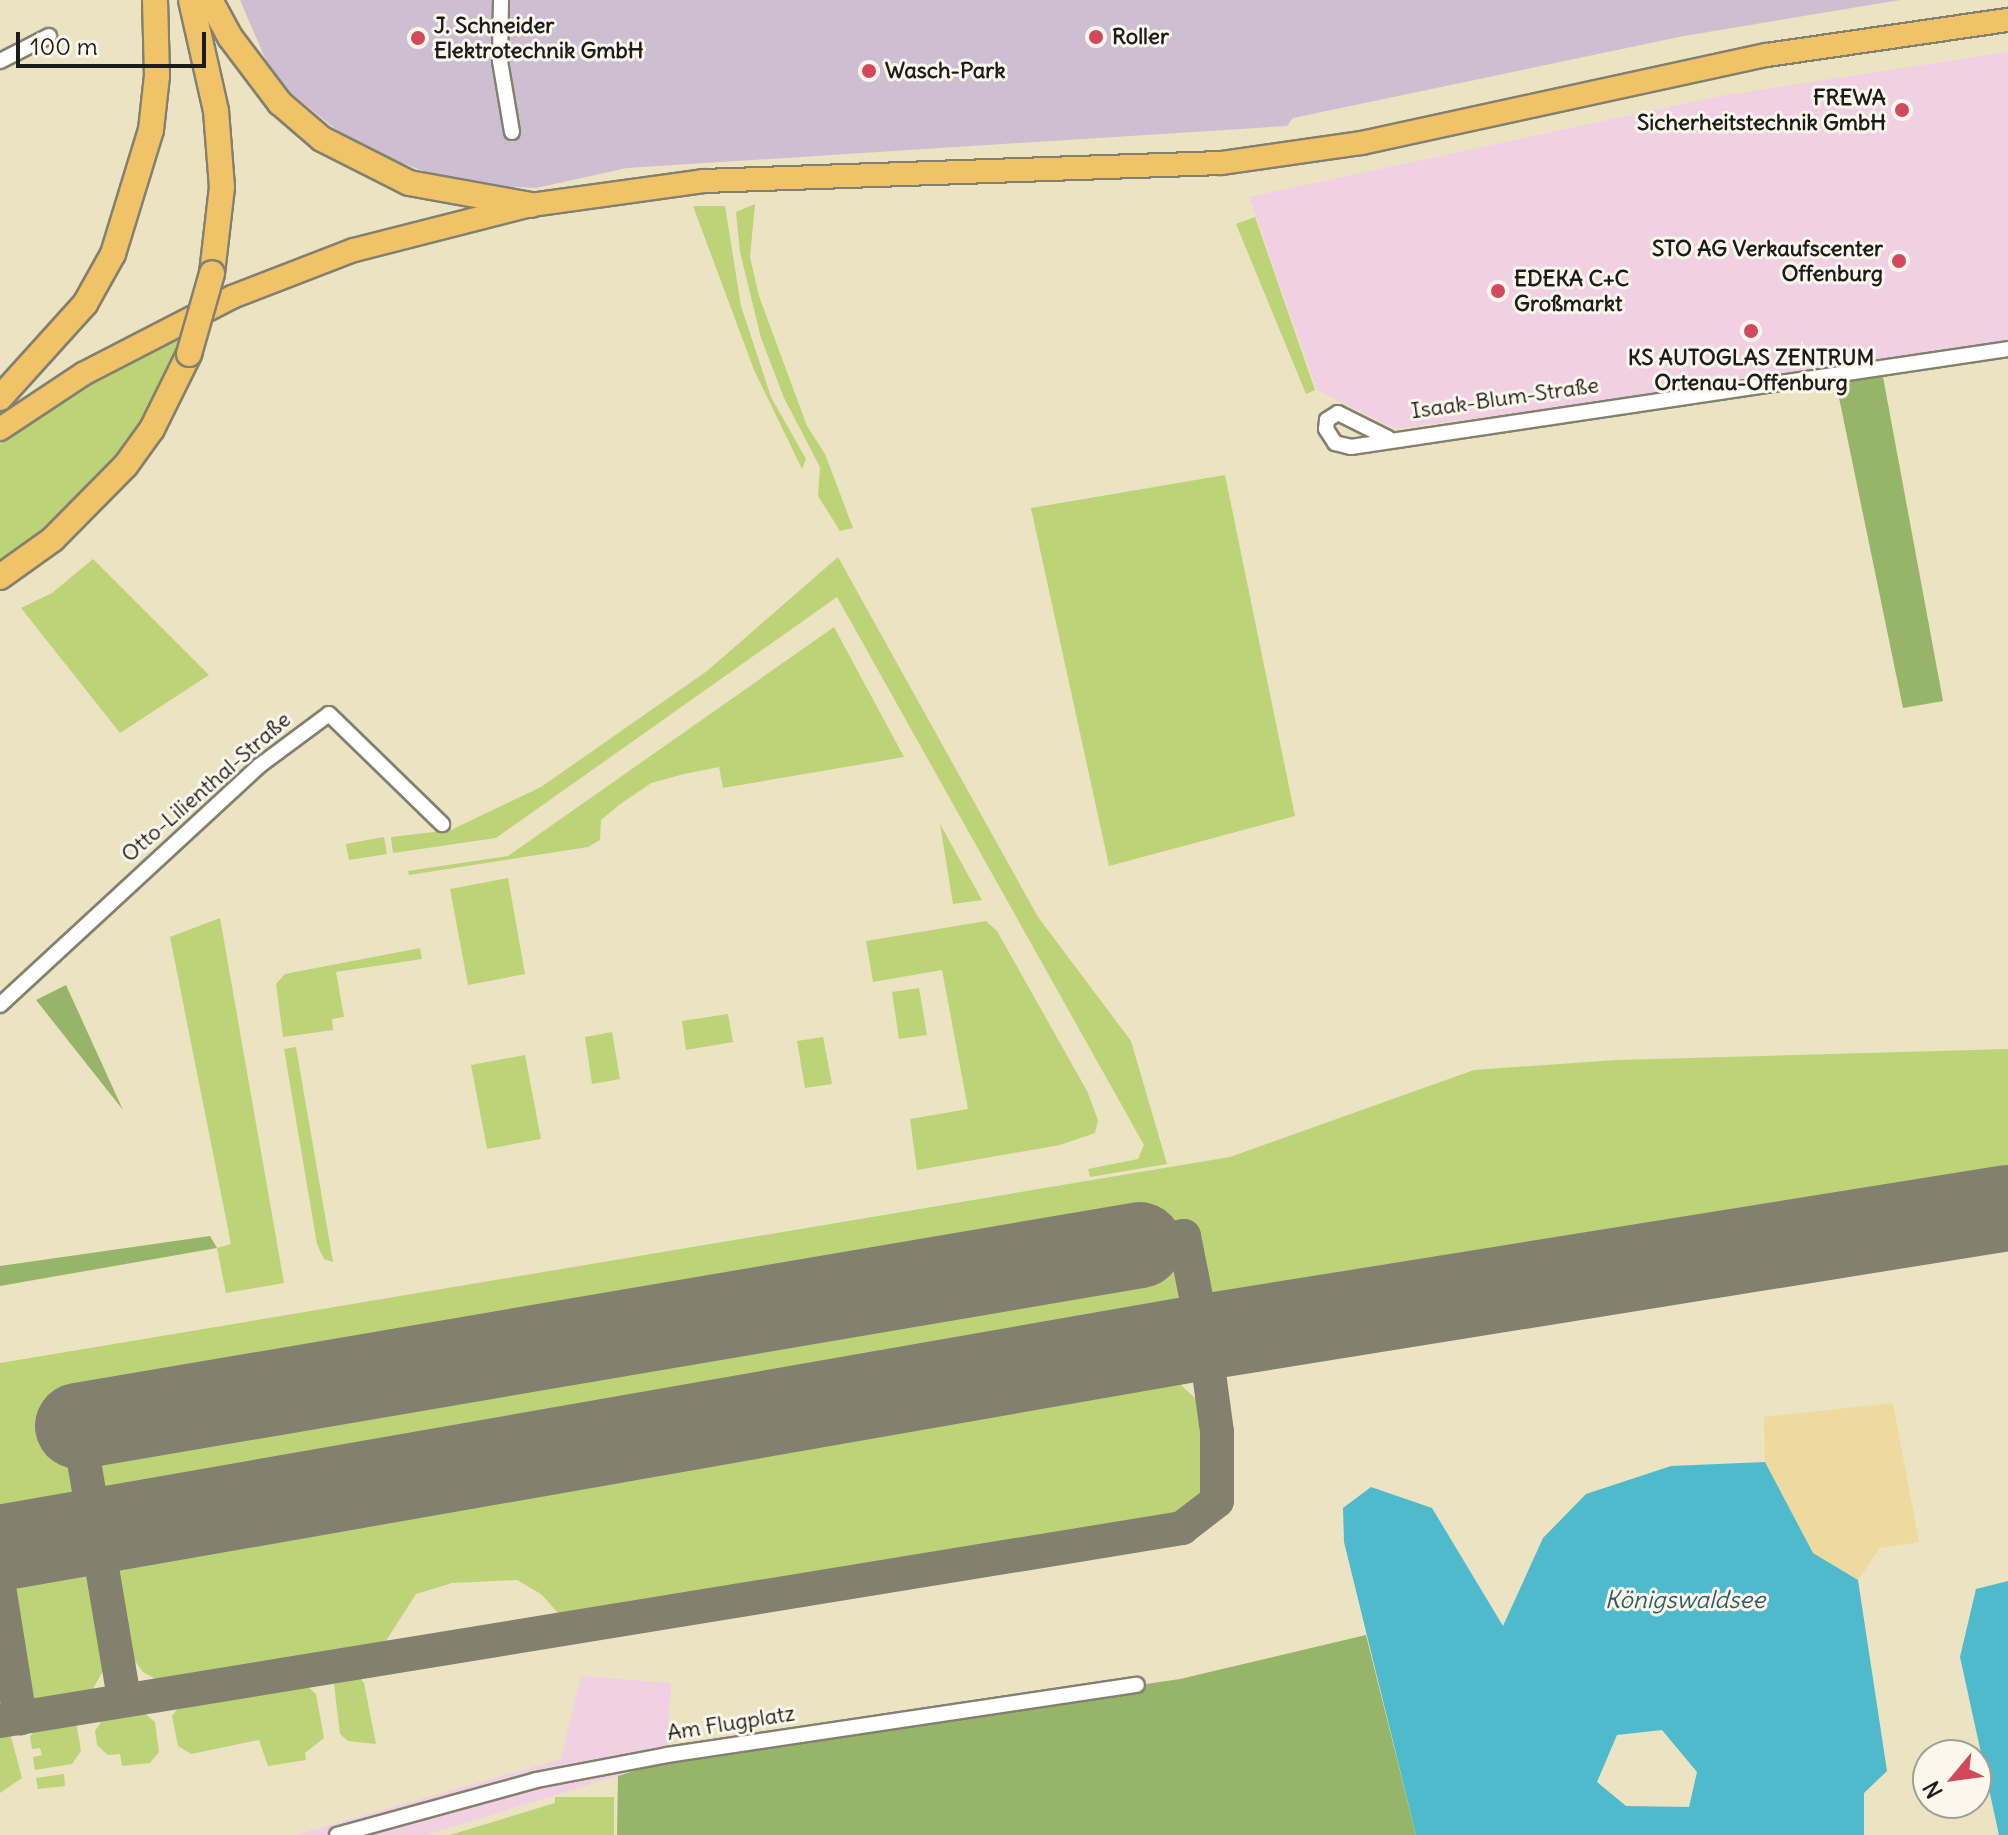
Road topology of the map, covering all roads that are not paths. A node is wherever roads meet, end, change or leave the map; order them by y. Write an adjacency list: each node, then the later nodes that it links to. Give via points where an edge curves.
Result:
1 (155, 0): 11 (highway, via 157,76 151,130 113,254 85,304)
2 (191, 0): 14 (highway, bridge, via 216,111 222,187 212,273 189,354 152,429 126,465 53,539)
3 (210, 0): 9 (highway, via 230,37 280,103 322,139 409,183)
4 (501, 0): 8 (street, via 500,61)
5 (2008, 20): 9 (main road, via 1781,53 1362,143 1221,163 691,182)
6 (49, 36): 7 (street)
7 (0, 61)
8 (512, 132)
9 (531, 205): 12 (main road, via 354,250 232,297 83,374)
10 (2008, 349): 13 (street, Isaak-Blum-Straße)
11 (0, 398)
12 (0, 429)
13 (1388, 438)
14 (0, 577)
15 (442, 824): 16 (street, Otto-Lilienthal-Straße, via 329,714 259,766)
16 (0, 1005)
17 (1137, 1685): 18 (street, Am Flugplatz, via 667,1755 536,1780)
18 (337, 1835)

